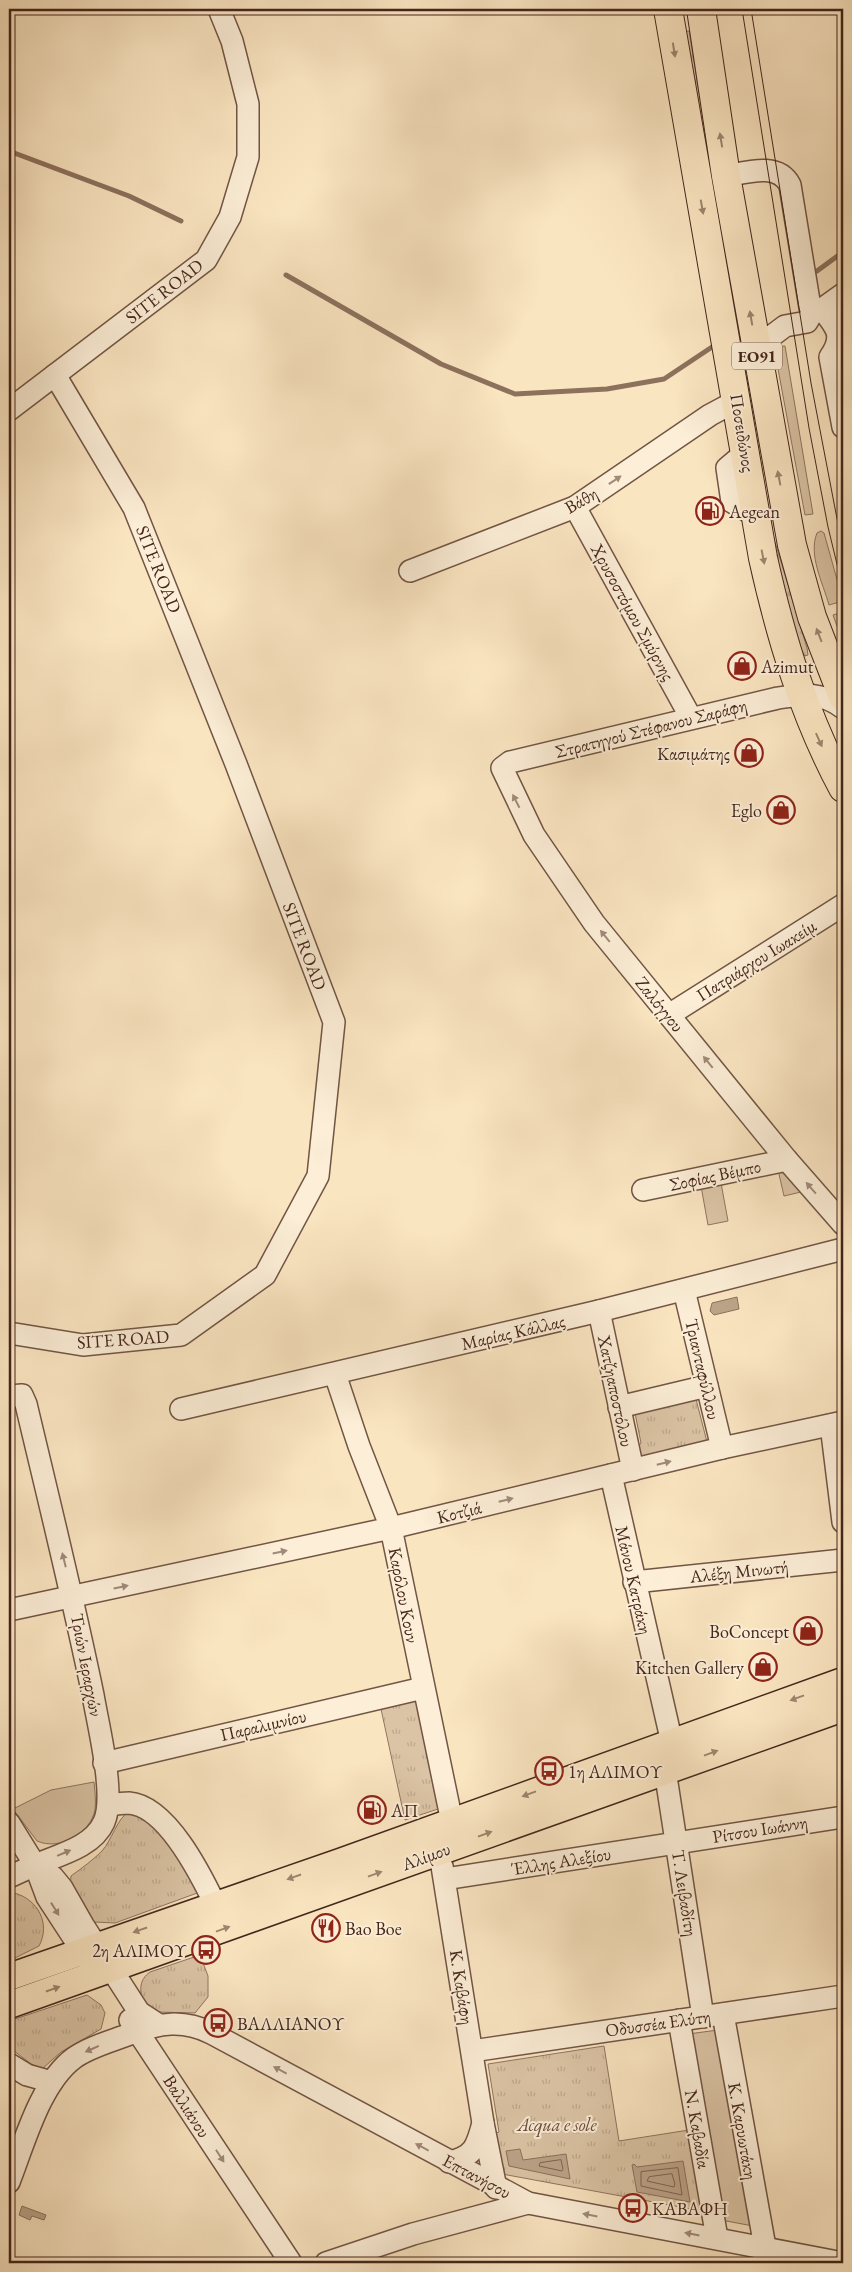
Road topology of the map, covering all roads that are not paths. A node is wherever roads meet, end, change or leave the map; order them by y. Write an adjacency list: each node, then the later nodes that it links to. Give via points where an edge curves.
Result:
1 (219, 9): 8 (street, SITE ROAD, via 232,41 248,104 248,157 230,217 206,260)
2 (668, 9): 9 (highway, Ποσειδώνος / ΕΟ91, one-way to 9, via 680,91)
3 (701, 9): 4 (highway, Ποσειδώνος / ΕΟ91, one-way to 3)
4 (726, 176): 6 (street, via 768,170 786,178 790,185 800,255); 15 (highway, Ποσειδώνος / ΕΟ91, one-way to 4, via 812,617 792,545)
5 (843, 294): 6 (street)
6 (814, 306): 7 (street, via 807,322 785,326); 11 (street, via 838,331 837,347 830,357)
7 (769, 338)
8 (55, 375): 10 (street, SITE ROAD); 28 (street, SITE ROAD, via 134,508 334,1022 318,1176 265,1275 181,1335 83,1345)
9 (738, 400): 12 (street, Βάθη, one-way to 9, via 710,415); 14 (highway, Ποσειδώνος / ΕΟ91, one-way to 14, via 776,617)
10 (9, 410)
11 (843, 427)
12 (575, 507): 13 (street, Βάθη); 17 (street, Χρυσοστόμου Σμύρνης)
13 (410, 571)
14 (801, 694): 16 (street, via 828,698); 17 (street, Στρατηγού Στέφανου Σαράφη); 19 (highway, Ποσειδώνος / ΕΟ91, one-way to 19)
15 (843, 697)
16 (843, 708)
17 (692, 718): 18 (street, Στρατηγού Στέφανου Σαράφη, via 510,762)
18 (502, 768): 21 (street, Ζαλόγγου, one-way to 18, via 594,923 534,835)
19 (843, 788)
20 (843, 905): 21 (street, Πατριάρχου Ιωακείμ)
21 (669, 1015): 22 (street, Ζαλόγγου, one-way to 21)
22 (787, 1160): 23 (street, Σοφίας Βέμπο); 24 (street, Ζαλόγγου, one-way to 22)
23 (642, 1190)
24 (843, 1224)
25 (843, 1249): 26 (street, Μαρίας Κάλλας)
26 (684, 1290): 27 (street, Μαρίας Κάλλας); 30 (street, Τριανταφύλλου)
27 (599, 1312): 29 (street, Μαρίας Κάλλας); 32 (street, Χατζηαποστόλου)
28 (9, 1333)
29 (335, 1374): 33 (street, Μαρίας Κάλλας); 39 (street, Καρόλου Κουν)
30 (707, 1386): 32 (street); 35 (street, Τριανταφύλλου)
31 (16, 1396): 42 (street, Τριών Ιεραρχών, one-way to 31, via 26,1404)
32 (619, 1407): 36 (street, Χατζηαποστόλου)
33 (181, 1409)
34 (837, 1424): 35 (street, Κοτζιά); 38 (street)
35 (722, 1448): 36 (street, Κοτζιά, one-way to 35)
36 (633, 1470): 37 (street, Κοτζιά)
37 (611, 1475): 39 (street, Κοτζιά, one-way to 37); 41 (street, Μάνου Κατράκη)
38 (842, 1509)
39 (391, 1528): 42 (street, Κοτζιά, one-way to 39); 45 (street, Καρόλου Κουν)
40 (843, 1560): 41 (street, Αλέξη Μινωτή)
41 (634, 1582): 47 (street, Μάνου Κατράκη)
42 (73, 1597): 43 (street, Κοτζιά); 48 (street, Τριών Ιεραρχών)
43 (9, 1610)
44 (843, 1681): 47 (main road, Αλίμου, one-way to 47)
45 (422, 1688): 48 (street, Παραλιμνίου); 52 (street, Καρόλου Κουν)
46 (840, 1707): 49 (main road, Αλίμου, one-way to 46)
47 (672, 1743): 52 (main road, Αλίμου, one-way to 52)
48 (104, 1763): 50 (street, Τριών Ιεραρχών)
49 (665, 1770): 54 (street, Τ. Λειβαδίτη); 55 (main road, Αλίμου, one-way to 49)
50 (110, 1805): 56 (street, one-way to 50, via 91,1838 104,1822); 59 (street, via 130,1803 156,1817 188,1855)
51 (843, 1817): 54 (street, Ρίτσου Ιωάννη)
52 (452, 1822): 59 (main road, Αλίμου, one-way to 59)
53 (9, 1823): 56 (street)
54 (677, 1842): 58 (street, Έλλης Αλεξίου); 65 (street, Τ. Λειβαδίτη)
55 (440, 1851): 58 (street, Κ. Καβάφη); 61 (main road, Αλίμου, one-way to 55)
56 (36, 1865): 57 (street); 60 (street, one-way to 60, via 47,1897); 60 (street, via 62,1888)
57 (9, 1877)
58 (445, 1879): 69 (street, Κ. Καβάφη)
59 (215, 1904): 60 (main road, Αλίμου, one-way to 60)
60 (88, 1948): 61 (street, Βαλλιάνου); 62 (main road, Αλίμου)
61 (104, 1971): 64 (main road, Αλίμου, one-way to 61); 67 (street, Βαλλιάνου, via 139,2012); 68 (street, Βαλλιάνου)
62 (9, 1977)
63 (843, 1996): 65 (street, Οδυσσέα Ελύτη)
64 (9, 2005)
65 (713, 2015): 66 (street, Οδυσσέα Ελύτη); 79 (street, Κ. Καρυωτάκη)
66 (679, 2020): 69 (street, Οδυσσέα Ελύτη); 78 (street, Ν. Καβαδία)
67 (159, 2025): 68 (street, Επτανήσου); 73 (street, Επτανήσου, one-way to 67, via 202,2028 185,2023)
68 (137, 2031): 71 (street, Επτανήσου, one-way to 71, via 75,2057); 80 (street, Βαλλιάνου, one-way to 80)
69 (472, 2051): 72 (street, Κ. Καβάφη)
70 (9, 2064): 71 (street, via 27,2075)
71 (52, 2082): 74 (street, Επτανήσου)
72 (483, 2123): 73 (street, Κ. Καβάφη, via 471,2152 463,2159); 75 (street, Κ. Καβάφη)
73 (449, 2162): 75 (street, Επτανήσου)
74 (9, 2182)
75 (489, 2184): 76 (street, Επτανήσου); 77 (street, Κ. Καβάφη)
76 (528, 2203): 77 (street); 78 (street, Επτανήσου, one-way to 76)
77 (483, 2213): 81 (street)
78 (717, 2238): 79 (street, Επτανήσου)
79 (765, 2247): 82 (street, Επτανήσου)
80 (291, 2263)
81 (326, 2263)
82 (843, 2263)

